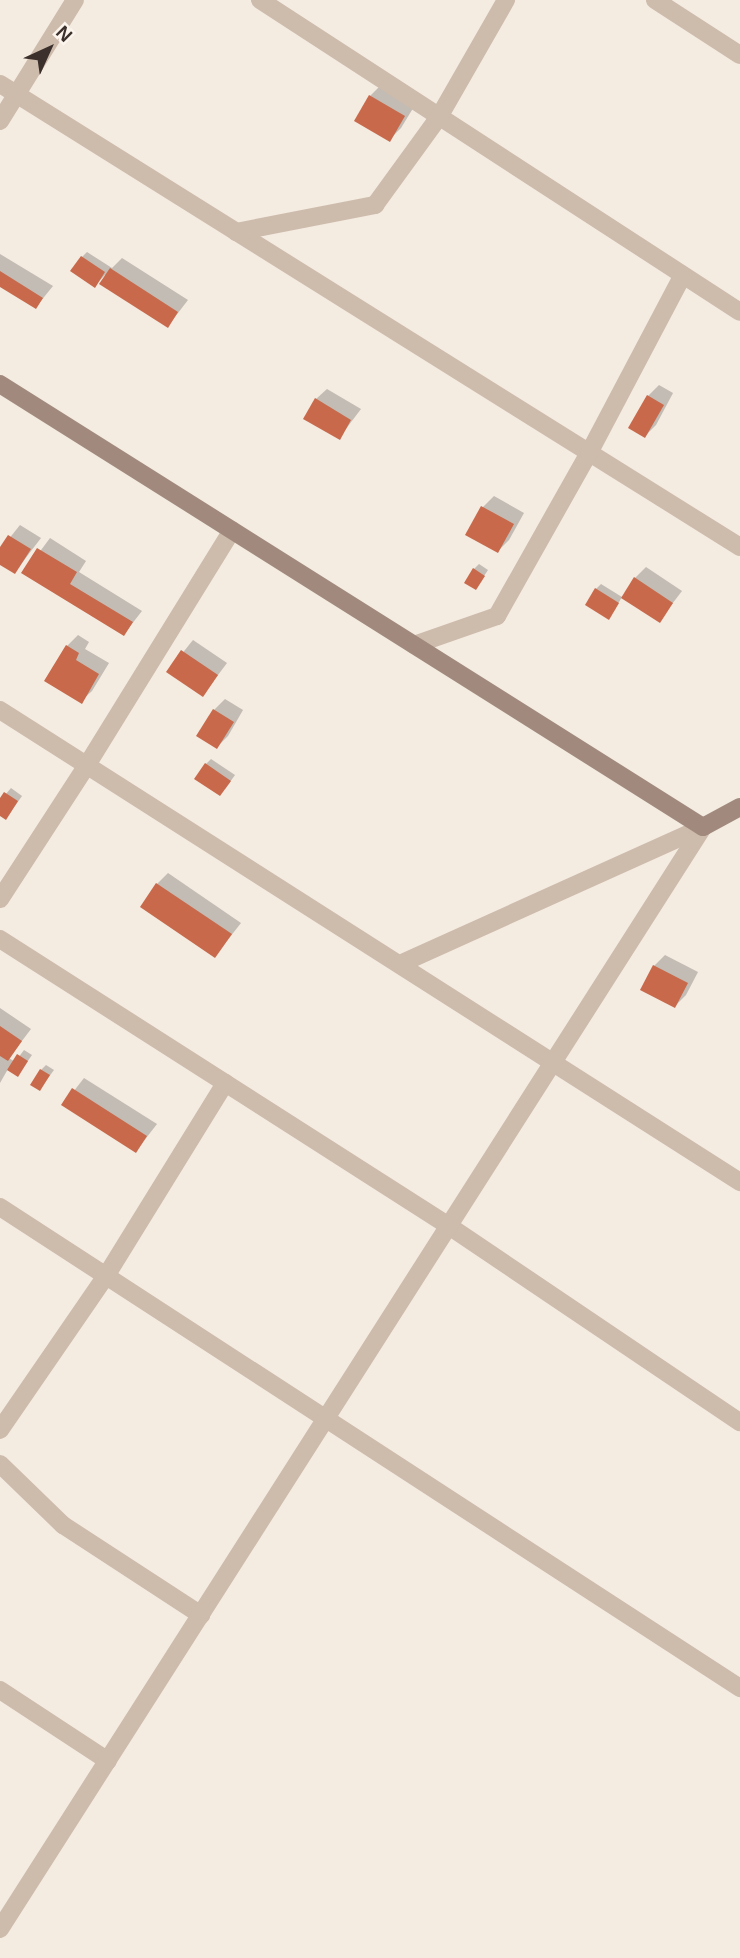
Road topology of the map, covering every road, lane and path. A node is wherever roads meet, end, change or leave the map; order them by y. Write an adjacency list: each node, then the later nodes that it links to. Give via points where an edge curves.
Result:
1 (75, 0): 7 (street)
2 (260, 0): 8 (street)
3 (506, 0): 8 (street)
4 (655, 0): 5 (street)
5 (740, 55)
6 (0, 84): 7 (street)
7 (16, 95): 9 (street); 10 (street)
8 (439, 117): 10 (street, via 374,205); 11 (street)
9 (0, 121)
10 (236, 232): 14 (street)
11 (683, 275): 12 (street); 14 (street)
12 (740, 313)
13 (0, 384): 15 (street)
14 (589, 453): 16 (street); 17 (street, via 497,616)
15 (232, 530): 17 (street); 19 (street)
16 (740, 547)
17 (414, 645): 21 (street)
18 (0, 710): 19 (street)
19 (88, 765): 22 (street); 24 (street)
20 (740, 807): 21 (street)
21 (703, 828): 24 (street); 25 (street)
22 (0, 899)
23 (0, 939): 26 (street)
24 (400, 964): 25 (street)
25 (554, 1062): 27 (street); 29 (street)
26 (225, 1083): 29 (street); 30 (street)
27 (740, 1182)
28 (0, 1207): 30 (street)
29 (449, 1226): 31 (street); 32 (street)
30 (106, 1276): 31 (street); 33 (street)
31 (325, 1420): 35 (street); 36 (street)
32 (740, 1422)
33 (0, 1430)
34 (0, 1464): 35 (street, via 63,1524)
35 (201, 1615): 38 (street)
36 (740, 1688)
37 (0, 1690): 38 (street)
38 (108, 1761): 39 (street)
39 (0, 1929)

